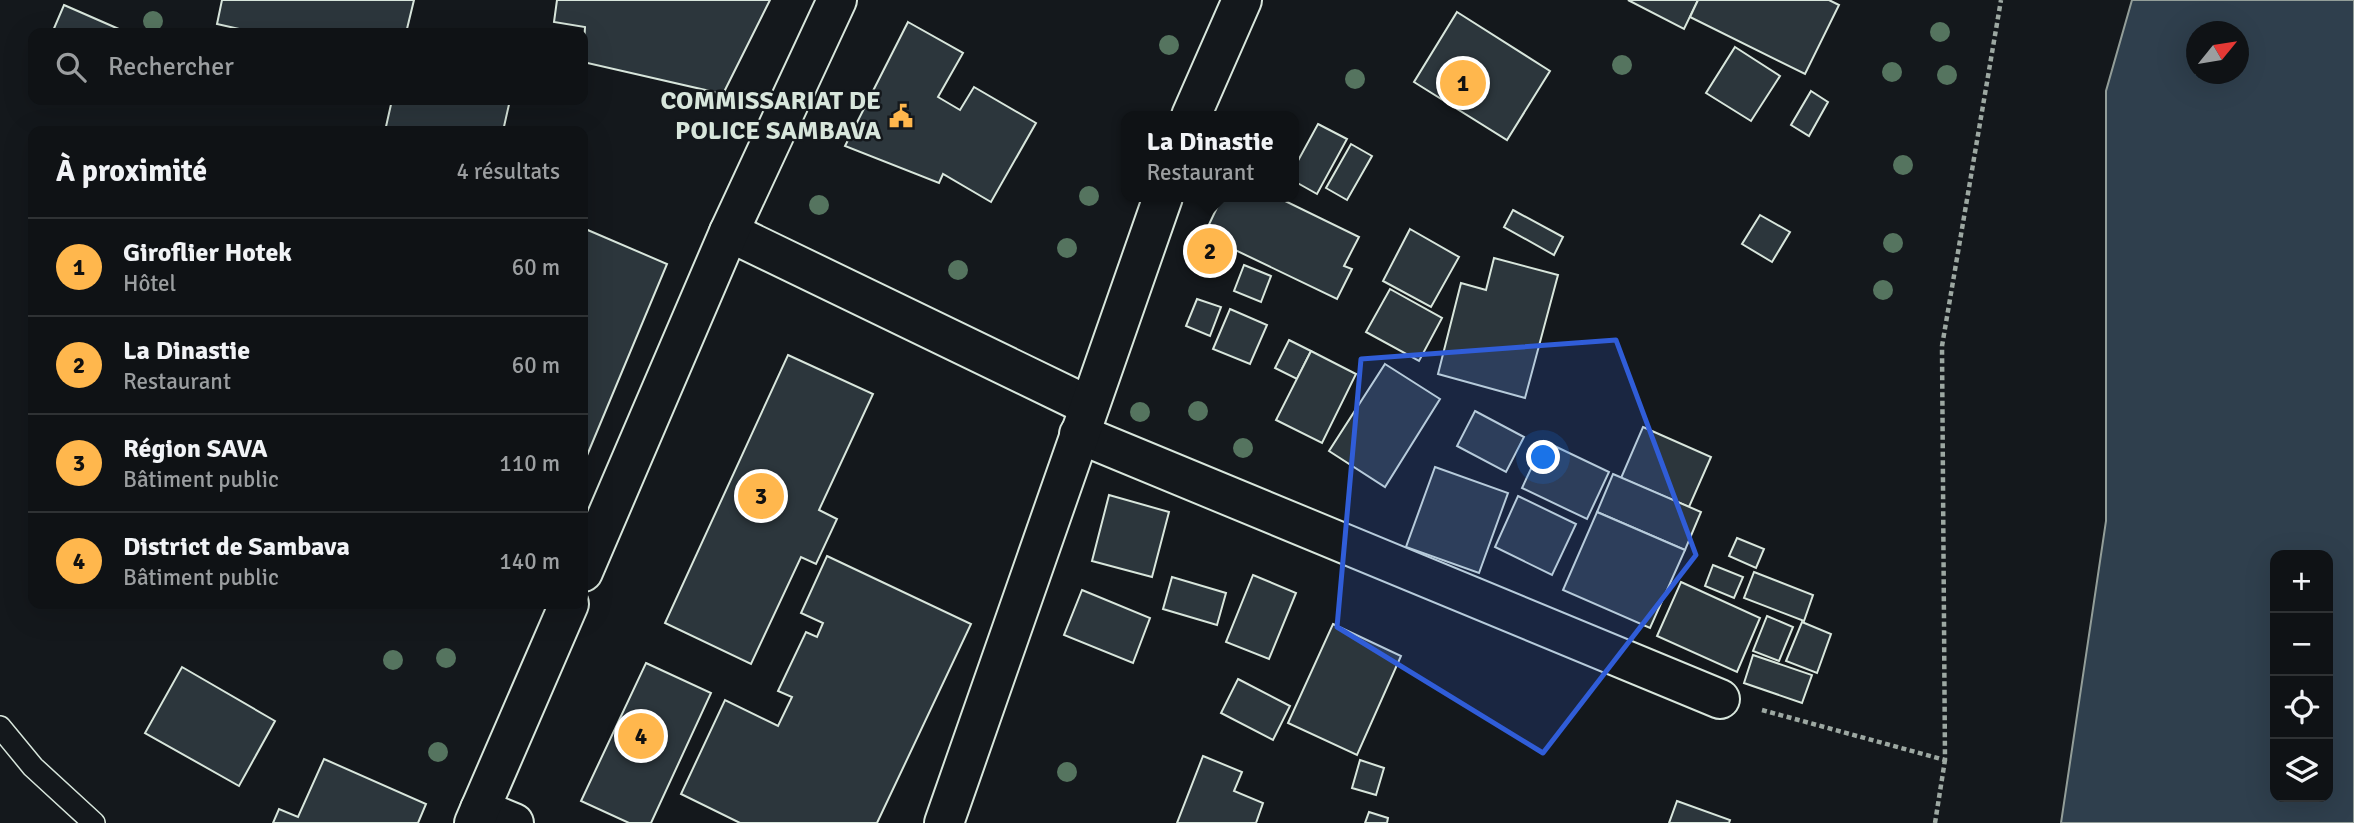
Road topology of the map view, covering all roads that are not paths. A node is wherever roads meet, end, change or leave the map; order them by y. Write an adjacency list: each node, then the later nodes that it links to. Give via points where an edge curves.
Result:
1 (837, 0): 5 (street)
2 (1242, 0): 3 (street)
3 (1193, 111)
4 (1161, 202): 6 (street)
5 (729, 232): 6 (street); 7 (street)
6 (1084, 420): 9 (street); 13 (street)
7 (588, 560)
8 (567, 609): 11 (street)
9 (1720, 699)
10 (0, 727): 12 (lane, via 33,767)
11 (489, 818)
12 (93, 823)
13 (944, 823)

